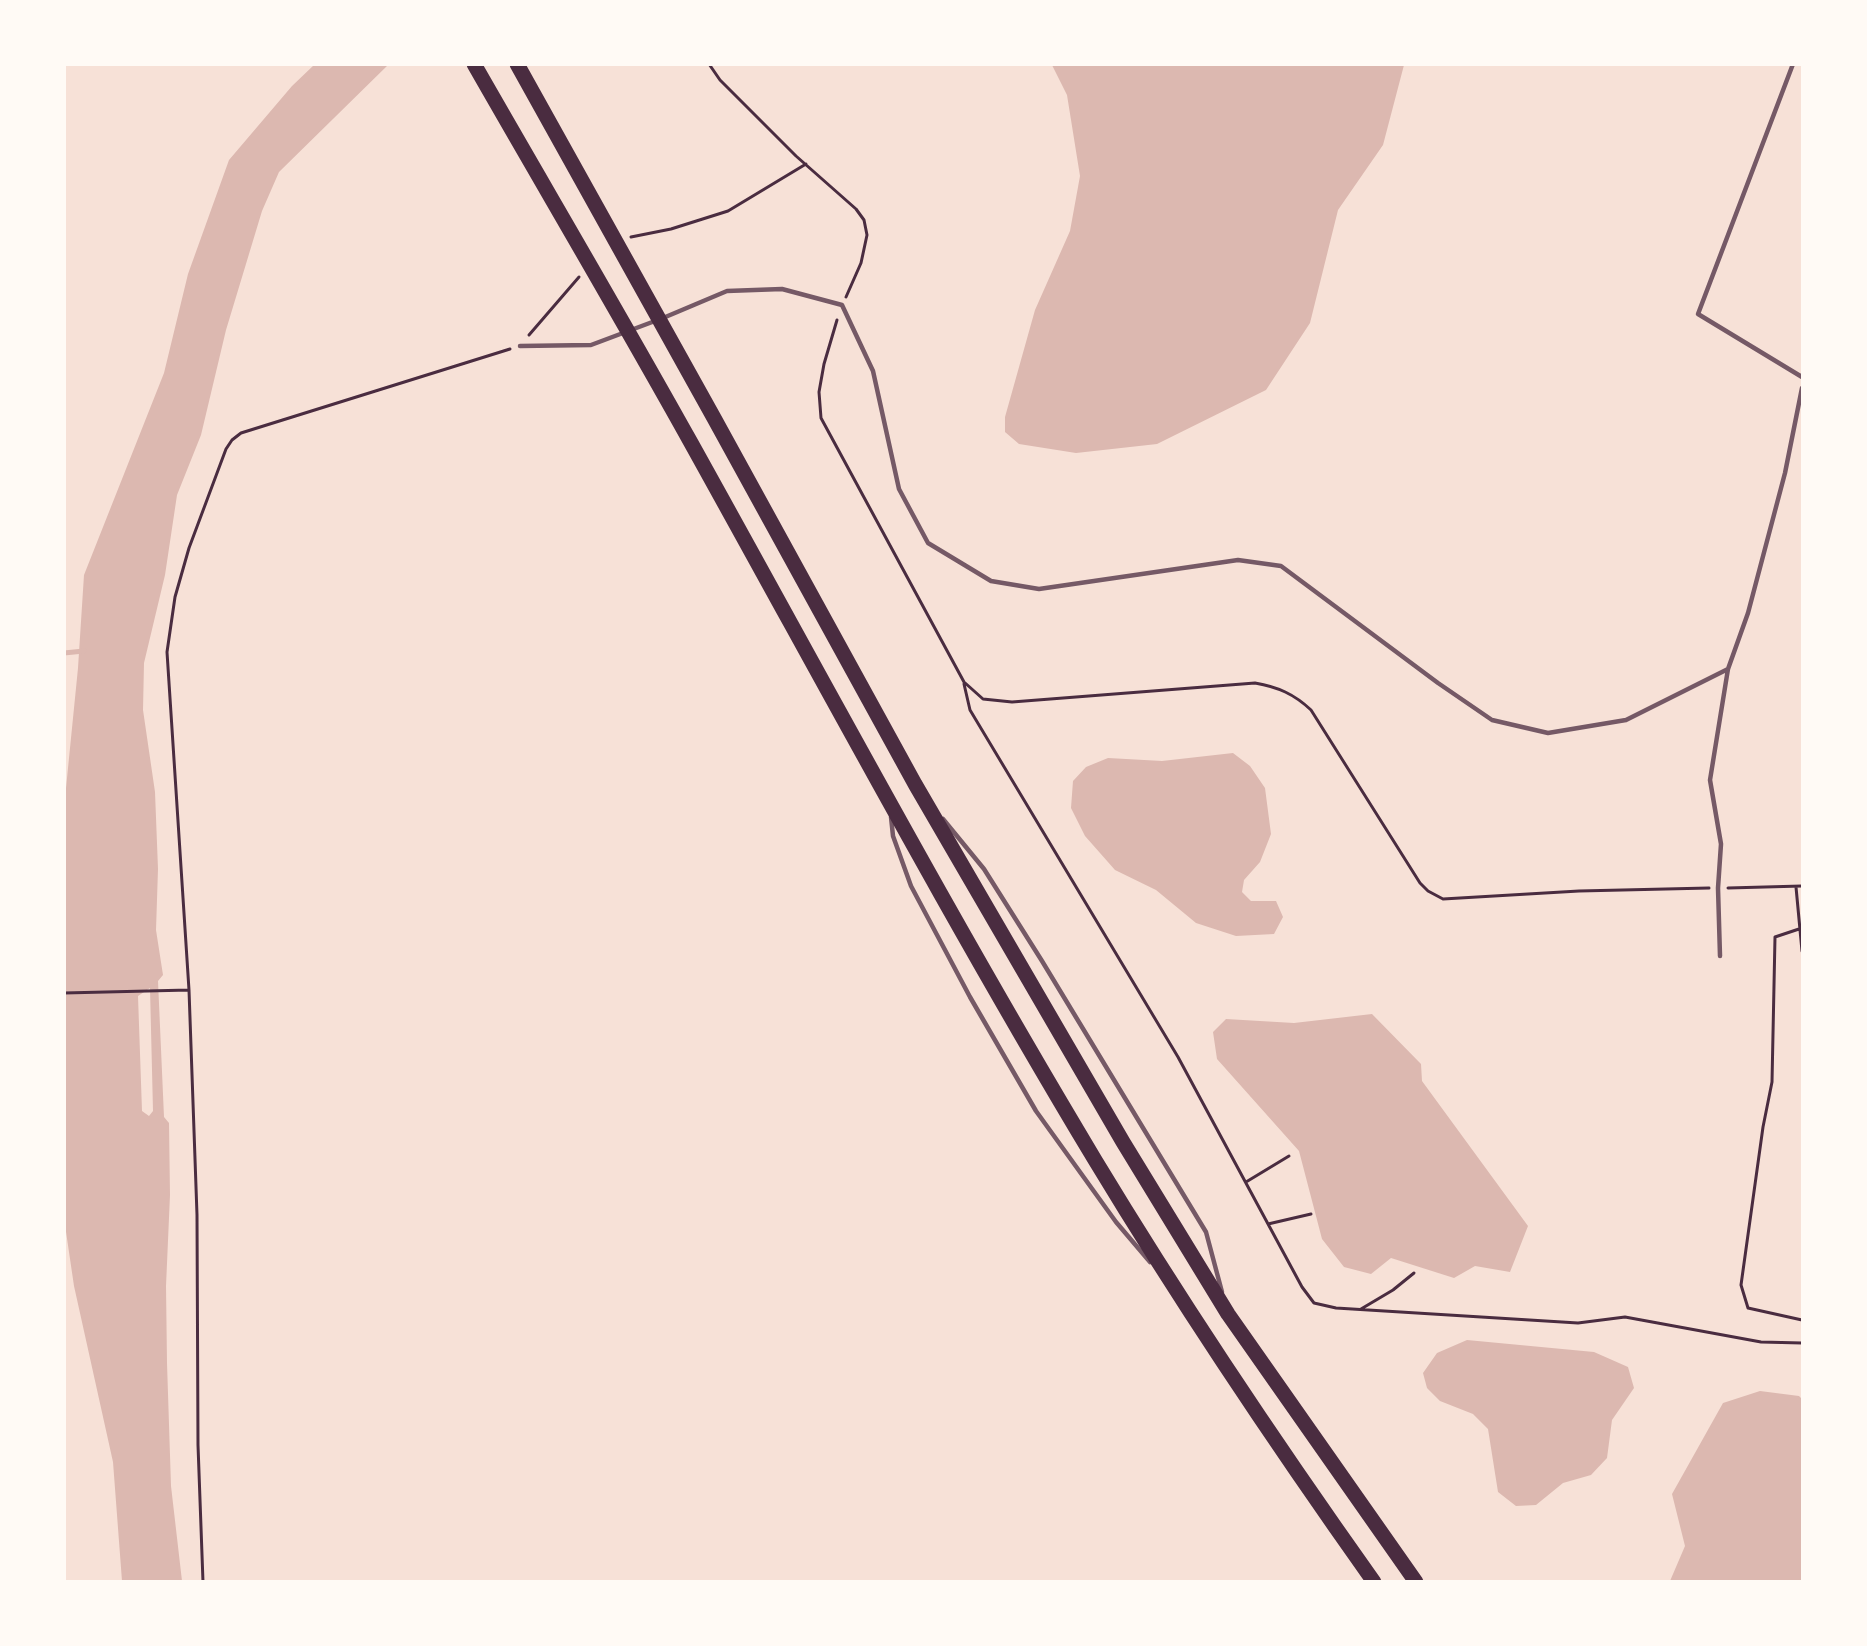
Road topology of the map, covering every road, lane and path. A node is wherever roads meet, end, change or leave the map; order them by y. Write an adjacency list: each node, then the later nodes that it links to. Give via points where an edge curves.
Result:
1 (474, 64): 15 (highway, via 687,435)
2 (517, 64): 14 (highway)
3 (709, 64): 5 (path, via 720,80)
4 (1793, 64): 10 (lane, via 1698,314)
5 (806, 164): 6 (path, via 728,211); 8 (path, via 864,220 867,235 861,263)
6 (629, 237)
7 (582, 273): 9 (path)
8 (842, 305): 9 (lane, via 782,289 727,291 591,345); 12 (lane, via 873,371 899,489 928,543 991,581 1039,589 1238,560 1281,566 1491,720 1548,733 1626,720); 13 (path, via 824,364 819,392 821,418)
9 (520, 346): 22 (path, via 241,433 226,449 189,548 175,597 167,652)
10 (1803, 377)
11 (1803, 388): 12 (lane, via 1748,613)
12 (1728, 669): 18 (lane, via 1710,780 1721,844)
13 (964, 682): 18 (path, via 983,699 1012,702 1255,683 1273,686 1311,710 1420,883 1443,899); 25 (path, via 970,710 1178,1057)
14 (915, 784): 31 (highway); 31 (lane, via 984,869 1206,1232)
15 (888, 800): 29 (highway, via 1096,1161); 29 (lane, via 893,836 911,885 1036,1111 1116,1222)
16 (1803, 886): 17 (path)
17 (1796, 887): 18 (path); 19 (path)
18 (1718, 888): 21 (lane)
19 (1801, 928): 20 (path); 32 (path, via 1775,937 1772,1082 1741,1285 1748,1308)
20 (1803, 951)
21 (1720, 956)
22 (189, 990): 23 (path); 34 (path)
23 (64, 993)
24 (1289, 1156): 25 (path)
25 (1246, 1182): 27 (path)
26 (1311, 1214): 27 (path)
27 (1268, 1224): 30 (path, via 1314,1303)
28 (1414, 1273): 30 (path)
29 (1189, 1308): 35 (highway, via 1294,1470)
30 (1359, 1310): 33 (path, via 1578,1323 1625,1317 1761,1342)
31 (1228, 1314): 36 (highway)
32 (1803, 1320)
33 (1803, 1343)
34 (203, 1581)
35 (1374, 1581)
36 (1416, 1581)

